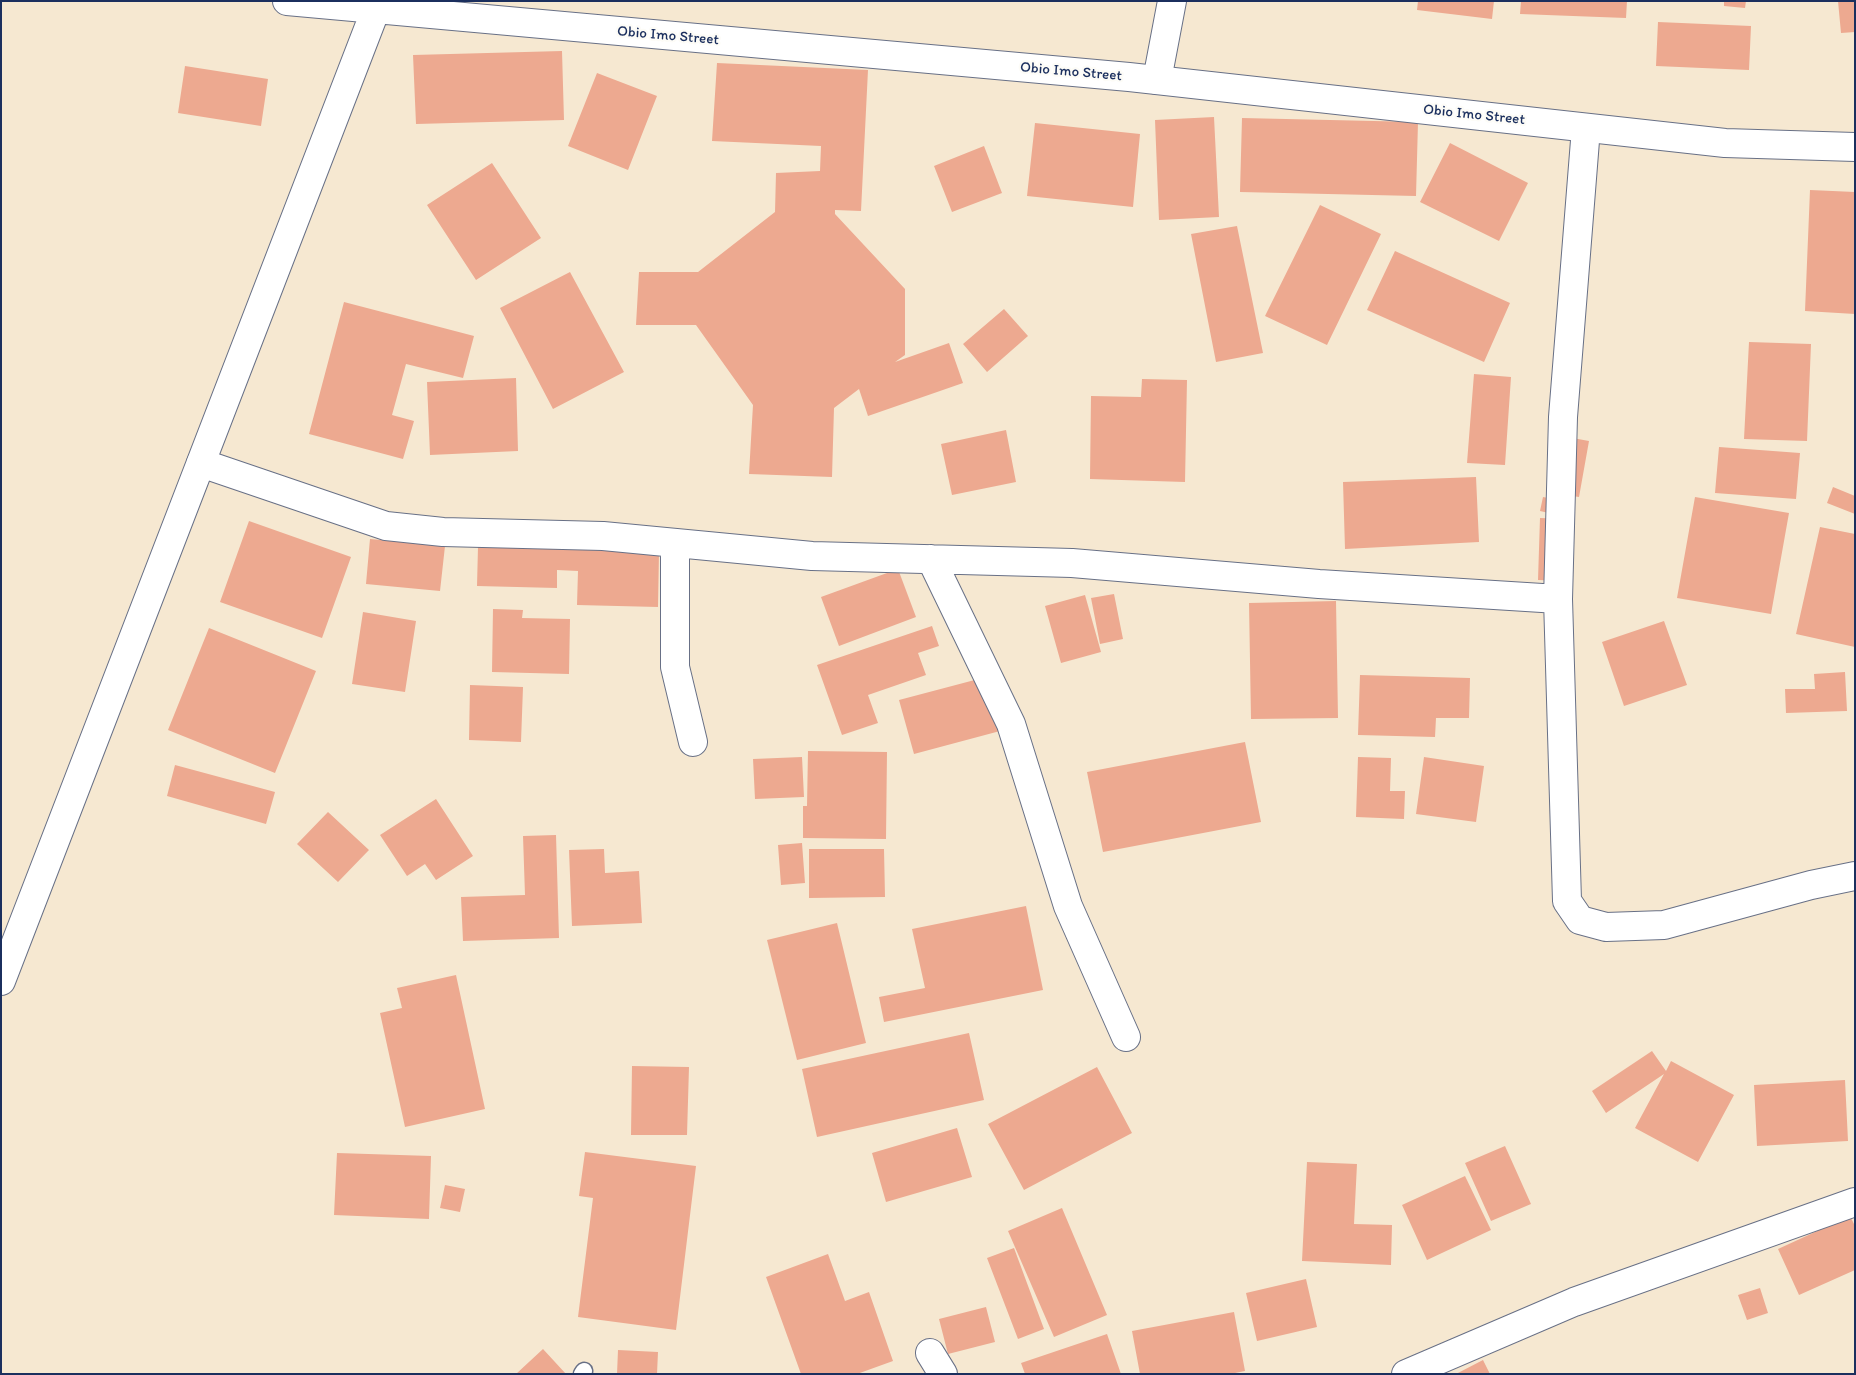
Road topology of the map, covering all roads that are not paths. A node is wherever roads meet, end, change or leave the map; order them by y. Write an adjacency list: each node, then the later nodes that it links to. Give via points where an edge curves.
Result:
1 (287, 1): 3 (street, Obio Imo Street)
2 (1172, 1): 4 (street)
3 (377, 5): 4 (street, Obio Imo Street); 7 (street)
4 (1157, 80): 5 (street, Obio Imo Street)
5 (1586, 128): 6 (street, Obio Imo Street, via 1725,144); 10 (street, via 1562,417)
6 (1855, 148)
7 (201, 463): 8 (street, via 386,526 443,532 603,536); 13 (street)
8 (675, 543): 9 (street, via 812,556); 11 (street, via 675,667)
9 (931, 559): 10 (street, via 1072,563 1319,584); 14 (street, via 1011,724 1068,906)
10 (1558, 599): 12 (street, via 1567,901 1580,920 1606,927 1664,925)
11 (693, 742)
12 (1855, 876)
13 (1, 981)
14 (1126, 1037)
15 (1855, 1202): 16 (street, via 1574,1302)
16 (1406, 1374)

